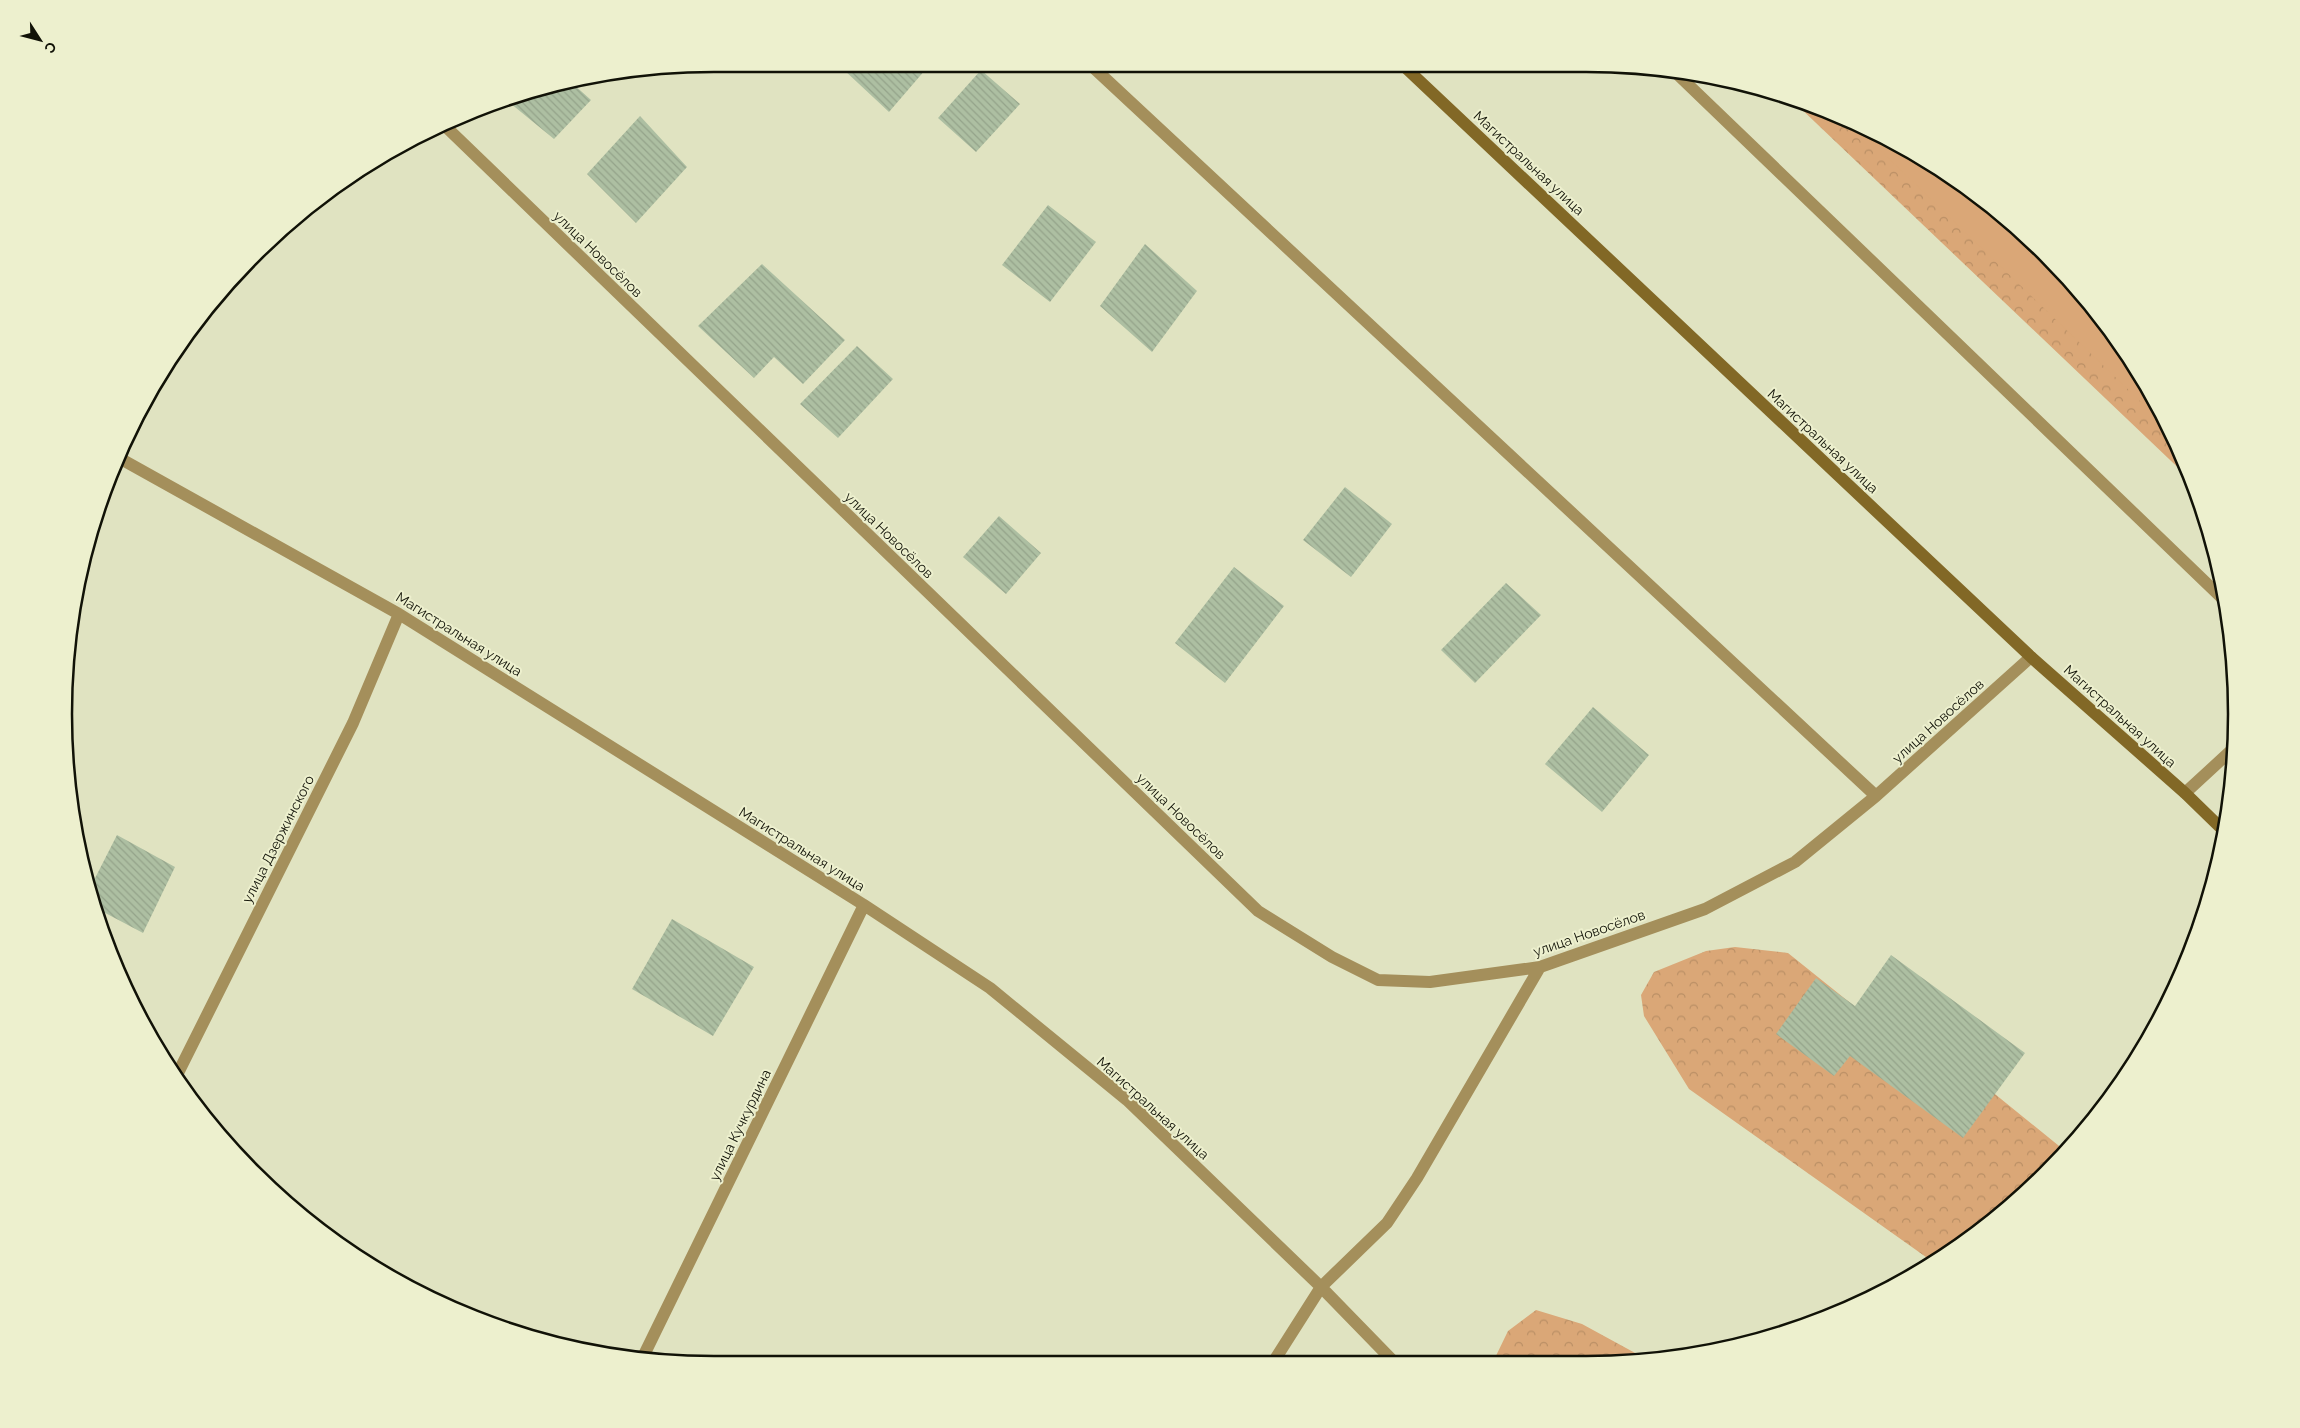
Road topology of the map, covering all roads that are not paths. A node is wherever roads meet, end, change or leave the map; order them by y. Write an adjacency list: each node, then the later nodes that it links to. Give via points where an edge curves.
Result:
1 (1098, 72): 11 (street)
2 (1410, 72): 8 (main road, Магистральная улица)
3 (1684, 80): 6 (street)
4 (449, 130): 14 (street, улица Новосёлов, via 1258,911 1332,957 1378,980 1430,982)
5 (124, 462): 7 (street, Магистральная улица)
6 (2215, 592)
7 (399, 614): 13 (street, Магистральная улица); 15 (street, улица Дзержинского, via 353,724)
8 (2031, 658): 10 (main road, Магистральная улица); 11 (street, улица Новосёлов)
9 (2226, 756): 10 (street)
10 (2184, 793): 12 (main road, Магистральная улица)
11 (1876, 796): 14 (street, улица Новосёлов, via 1795,862 1705,909)
12 (2217, 825)
13 (864, 905): 16 (street, Магистральная улица, via 990,988 1128,1100); 17 (street, улица Кучкурдина)
14 (1540, 967): 16 (street, via 1388,1223)
15 (180, 1069)
16 (1320, 1287): 18 (street); 19 (street, Магистральная улица)
17 (646, 1351)
18 (1277, 1356)
19 (1388, 1356)

